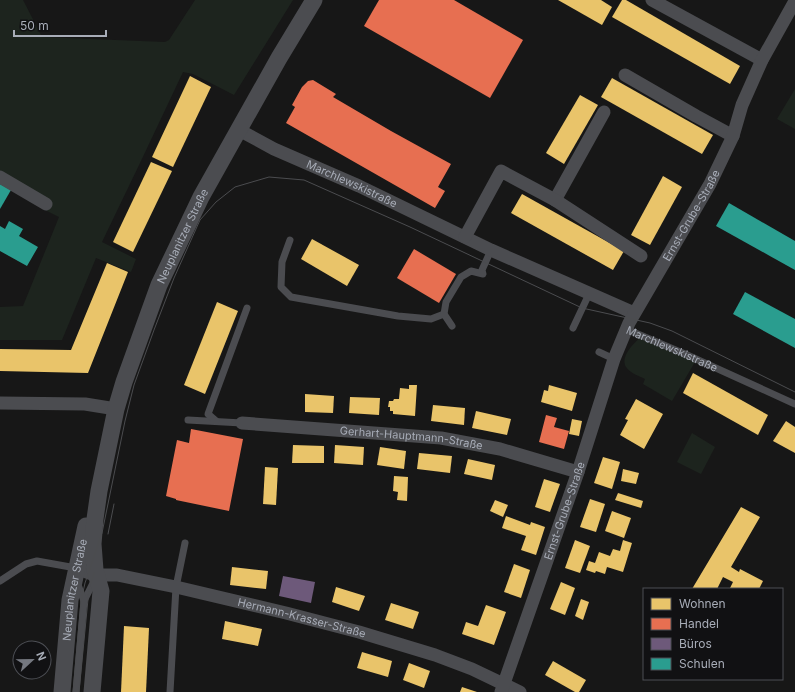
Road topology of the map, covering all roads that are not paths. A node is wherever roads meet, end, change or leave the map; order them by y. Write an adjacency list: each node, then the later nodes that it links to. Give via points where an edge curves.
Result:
1 (314, 0): 7 (street, Neuplanitzer Straße, via 278,58)
2 (652, 0): 4 (street)
3 (795, 1): 4 (street, Ernst-Grube-Straße)
4 (762, 60): 8 (street, Ernst-Grube-Straße, via 742,105)
5 (625, 75): 8 (street)
6 (604, 112): 10 (street)
7 (239, 130): 12 (street, Marchlewskistraße, via 274,149); 27 (street, Neuplanitzer Straße, via 212,177 159,285)
8 (733, 136): 18 (street, Ernst-Grube-Straße, via 710,184)
9 (0, 176): 11 (street)
10 (555, 200): 12 (street, via 501,171); 15 (street)
11 (46, 204)
12 (465, 237): 14 (street, Marchlewskistraße)
13 (290, 240): 19 (lane, via 282,262 280,287 291,297 398,316 431,319)
14 (491, 250): 16 (street, Marchlewskistraße); 19 (lane, via 482,270 483,274 471,271 461,276 446,302)
15 (640, 256)
16 (589, 294): 18 (street, Marchlewskistraße); 21 (lane)
17 (246, 308): 29 (lane, via 208,414)
18 (634, 313): 22 (street, Marchlewskistraße)
19 (444, 314): 20 (lane)
20 (452, 326)
21 (573, 328)
22 (626, 329): 24 (street, Ernst-Grube-Straße); 26 (lane, Marchlewskistraße)
23 (599, 352): 24 (lane)
24 (614, 359): 31 (street, Ernst-Grube-Straße)
25 (0, 403): 27 (street, via 85,404)
26 (795, 404)
27 (116, 409): 32 (street, Neuplanitzer Straße)
28 (188, 420): 29 (lane)
29 (216, 421): 30 (lane)
30 (242, 423): 31 (street, Gerhart-Hauptmann-Straße, via 441,438 500,449)
31 (578, 472): 39 (street, Ernst-Grube-Straße)
32 (99, 491): 34 (street, Neuplanitzer Straße, via 88,517); 35 (street, Neuplanitzer Straße, via 93,544)
33 (185, 543): 37 (lane)
34 (75, 573): 35 (street, Hermann-Krasser-Straße); 36 (lane, via 37,562 26,564); 38 (lane); 40 (street, Neuplanitzer Straße, via 70,600)
35 (97, 576): 37 (street, Hermann-Krasser-Straße, via 117,575); 38 (lane); 42 (street, Neuplanitzer Straße, via 101,591)
36 (0, 581)
37 (176, 587): 39 (street, Hermann-Krasser-Straße, via 359,632 435,655 472,670); 43 (lane)
38 (84, 600): 41 (lane)
39 (502, 688): 44 (street, Hermann-Krasser-Straße)
40 (62, 692)
41 (76, 692)
42 (92, 692)
43 (170, 692)
44 (520, 692)

